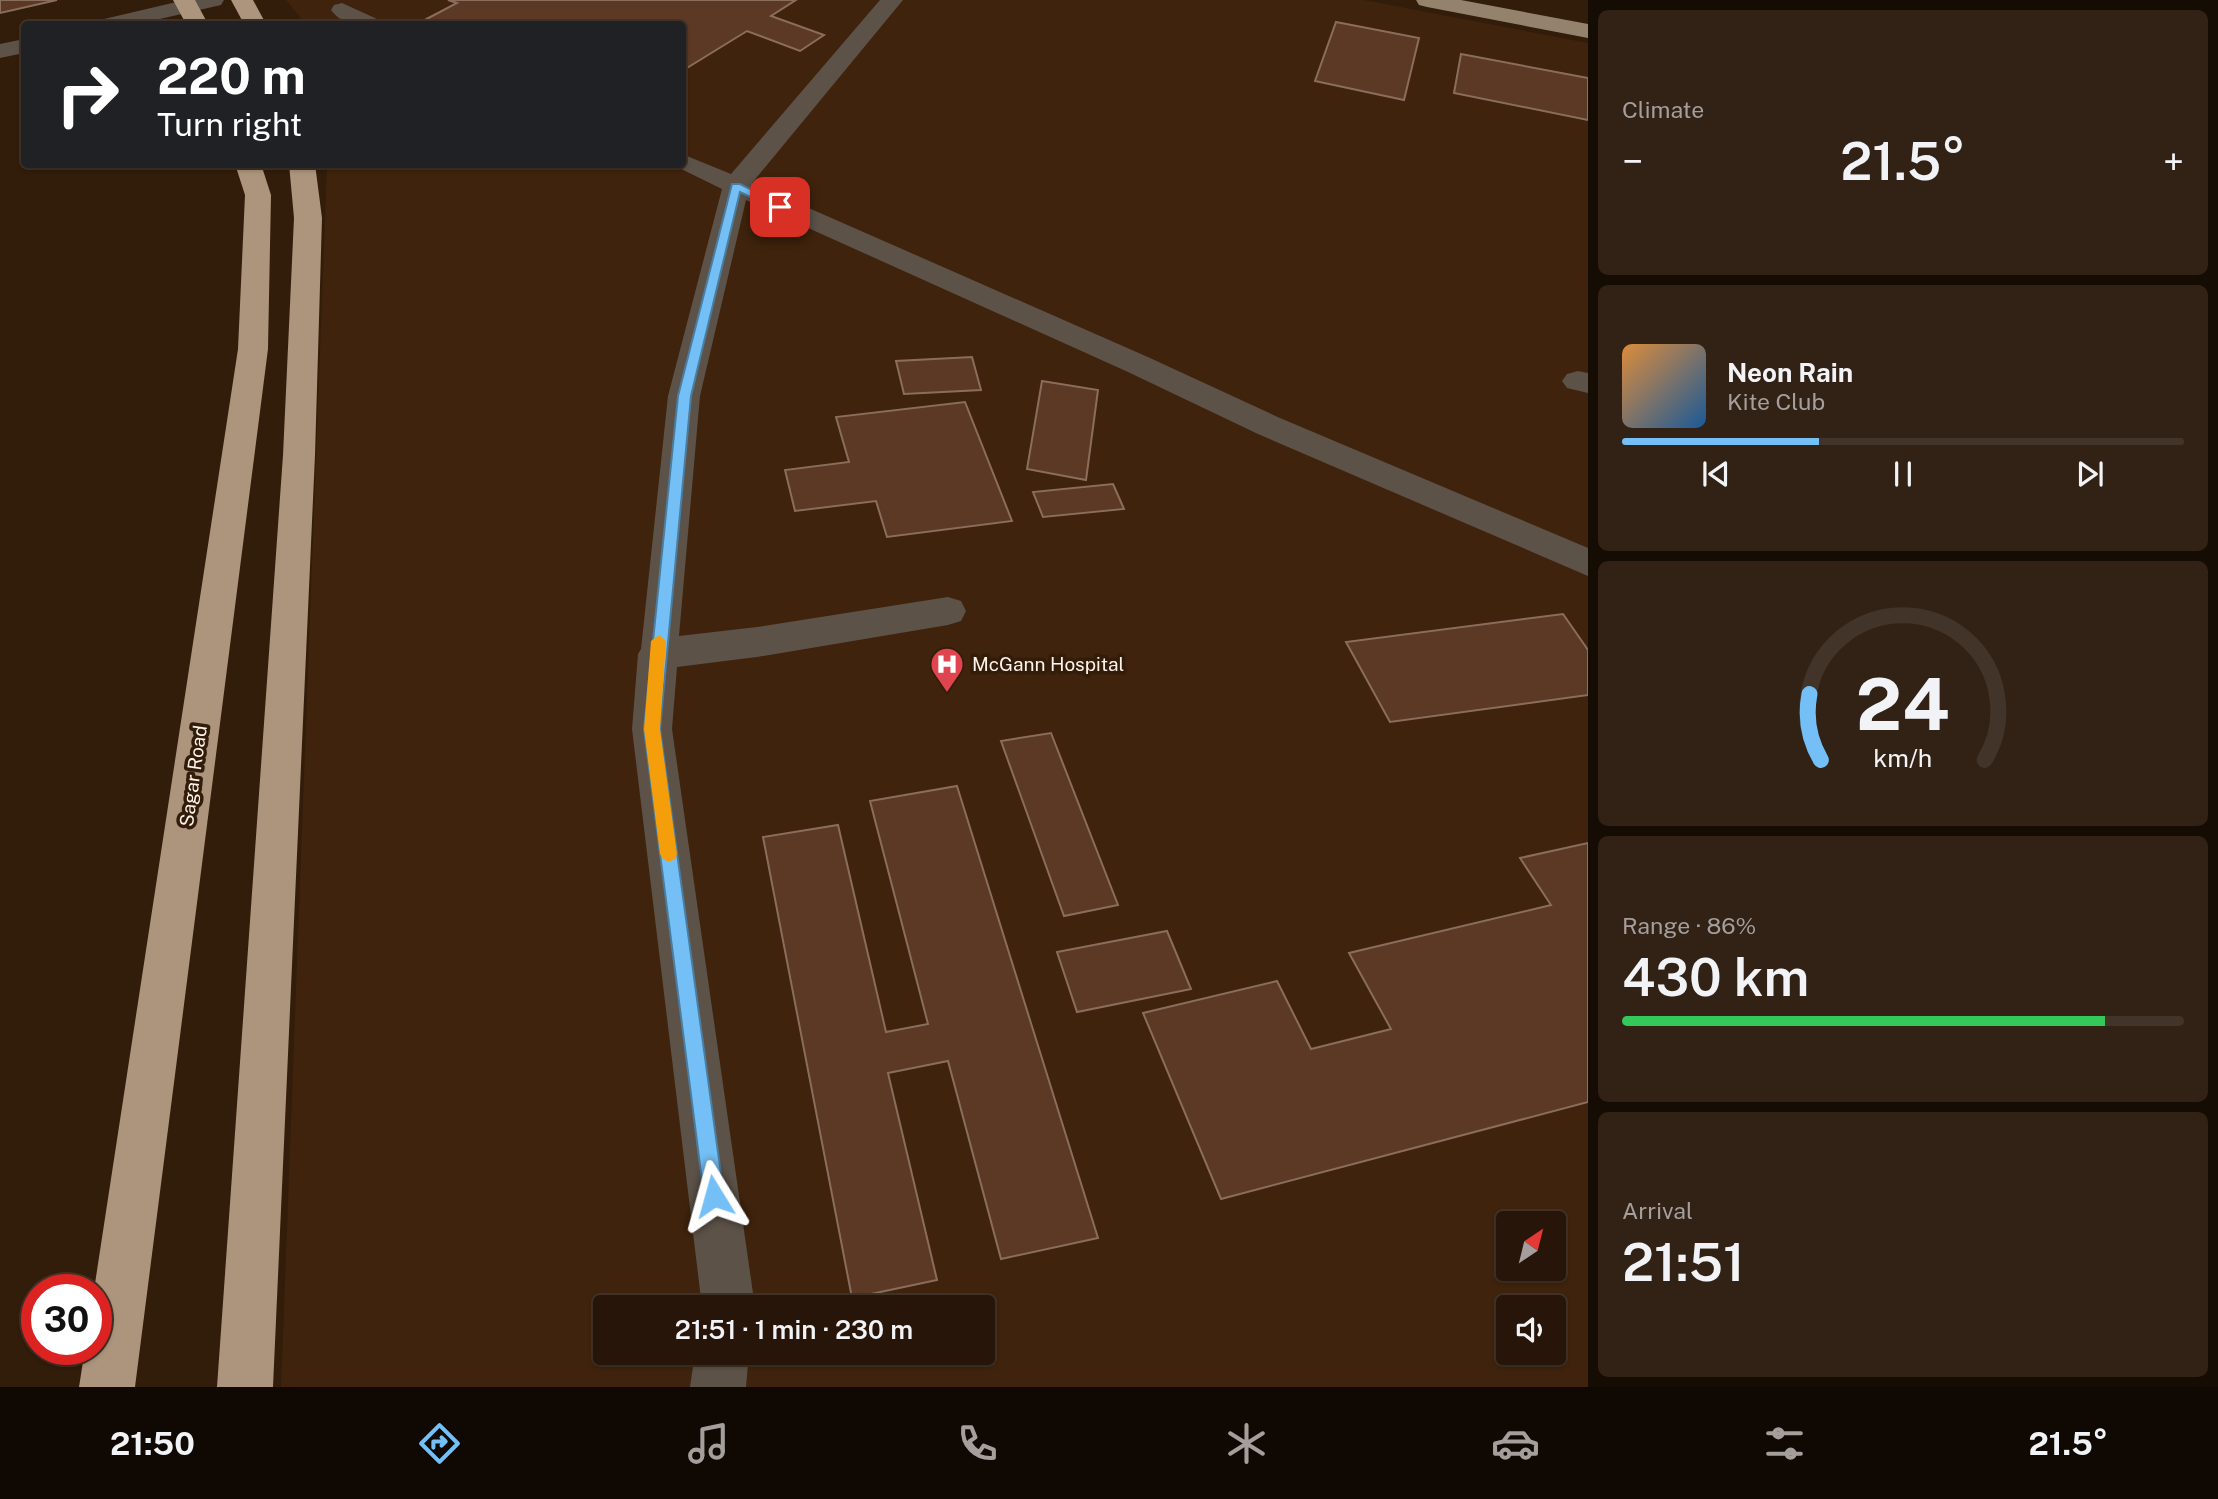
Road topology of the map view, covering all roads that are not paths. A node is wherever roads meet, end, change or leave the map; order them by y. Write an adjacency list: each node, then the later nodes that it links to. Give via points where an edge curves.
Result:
1 (213, 0): 5 (street)
2 (242, 0): 8 (highway)
3 (892, 0): 16 (street)
4 (1427, 0): 10 (main road)
5 (189, 10): 7 (street)
6 (342, 10): 9 (street)
7 (128, 21)
8 (253, 21)
9 (363, 21)
10 (1588, 31)
11 (21, 47): 12 (street)
12 (0, 51)
13 (686, 164): 16 (street)
14 (249, 168): 22 (highway, Sagar Road, via 258,195 253,349)
15 (302, 168): 23 (highway, via 308,218 299,455)
16 (736, 187): 17 (street); 19 (street, via 684,396)
17 (1588, 564)
18 (948, 611): 19 (street)
19 (657, 654): 20 (street, via 652,729)
20 (726, 1295)
21 (721, 1365): 24 (street)
22 (107, 1387)
23 (245, 1387)
24 (718, 1387)

